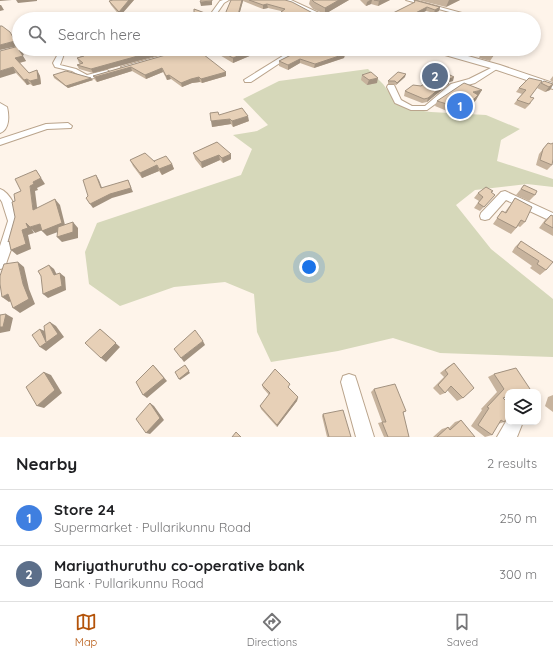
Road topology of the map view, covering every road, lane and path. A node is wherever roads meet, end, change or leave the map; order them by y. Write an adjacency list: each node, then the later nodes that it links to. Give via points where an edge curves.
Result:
1 (227, 0): 4 (street, via 222,2)
2 (285, 0): 5 (main road)
3 (408, 0): 6 (street)
4 (215, 12)
5 (312, 12)
6 (454, 12)
7 (60, 56): 8 (street, via 56,63 58,66 74,70 86,77 93,77)
8 (163, 56)
9 (287, 56): 12 (street)
10 (460, 56): 11 (main road)
11 (497, 66): 13 (street, via 472,81 454,86 427,108 411,108 398,101); 14 (main road)
12 (248, 80)
13 (391, 86)
14 (553, 86)
15 (0, 105): 17 (street, via 3,107 5,118)
16 (68, 126): 18 (street, via 46,127)
17 (0, 130)
18 (0, 142)
19 (0, 193): 22 (street, via 8,200 14,221)
20 (485, 216): 21 (street, via 505,195)
21 (553, 218)
22 (0, 264)
23 (349, 382): 25 (street)
24 (514, 425): 26 (street)
25 (365, 437)
26 (506, 437)

